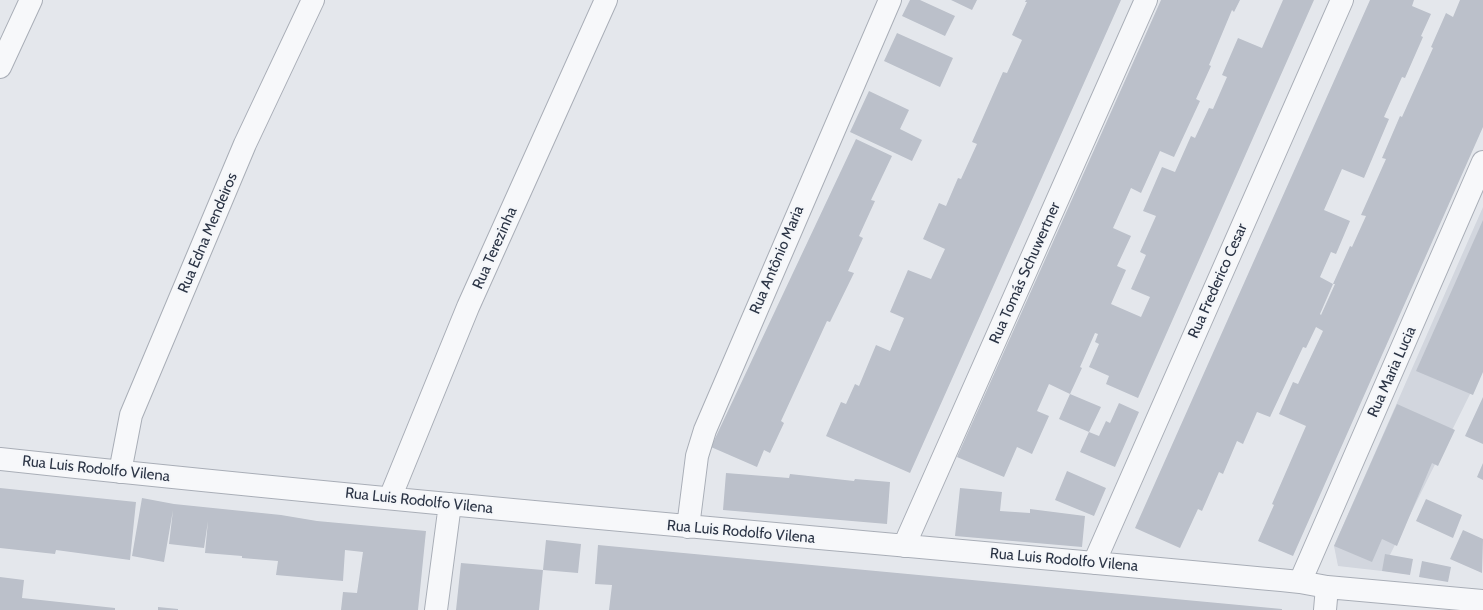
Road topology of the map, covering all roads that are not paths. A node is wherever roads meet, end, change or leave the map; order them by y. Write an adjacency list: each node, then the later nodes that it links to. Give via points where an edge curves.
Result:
1 (31, 0): 7 (street)
2 (313, 0): 10 (street, Rua Edna Mendeiros, via 245,144 131,415)
3 (606, 0): 11 (street, Rua Terezinha, via 468,306)
4 (890, 0): 13 (street, Rua Antônio Maria, via 705,430 697,456)
5 (1146, 0): 14 (street, Rua Tomás Schuwertner)
6 (1342, 0): 15 (street, Rua Frederico Cesar)
7 (0, 67)
8 (1483, 162): 16 (street, Rua Maria Lucia)
9 (0, 459): 10 (street, Rua Luis Rodolfo Vilena)
10 (120, 472): 11 (street, Rua Luis Rodolfo Vilena)
11 (390, 498): 12 (street, Rua Luis Rodolfo Vilena)
12 (450, 504): 13 (street, Rua Luis Rodolfo Vilena); 19 (street)
13 (688, 527): 14 (street, Rua Luis Rodolfo Vilena)
14 (904, 546): 15 (street, Rua Luis Rodolfo Vilena)
15 (1094, 563): 16 (street, Rua Luis Rodolfo Vilena)
16 (1300, 582): 17 (street, Rua Luis Rodolfo Vilena)
17 (1327, 587): 18 (street, Rua Luis Rodolfo Vilena); 20 (street)
18 (1483, 601)
19 (436, 610)
20 (1325, 610)

